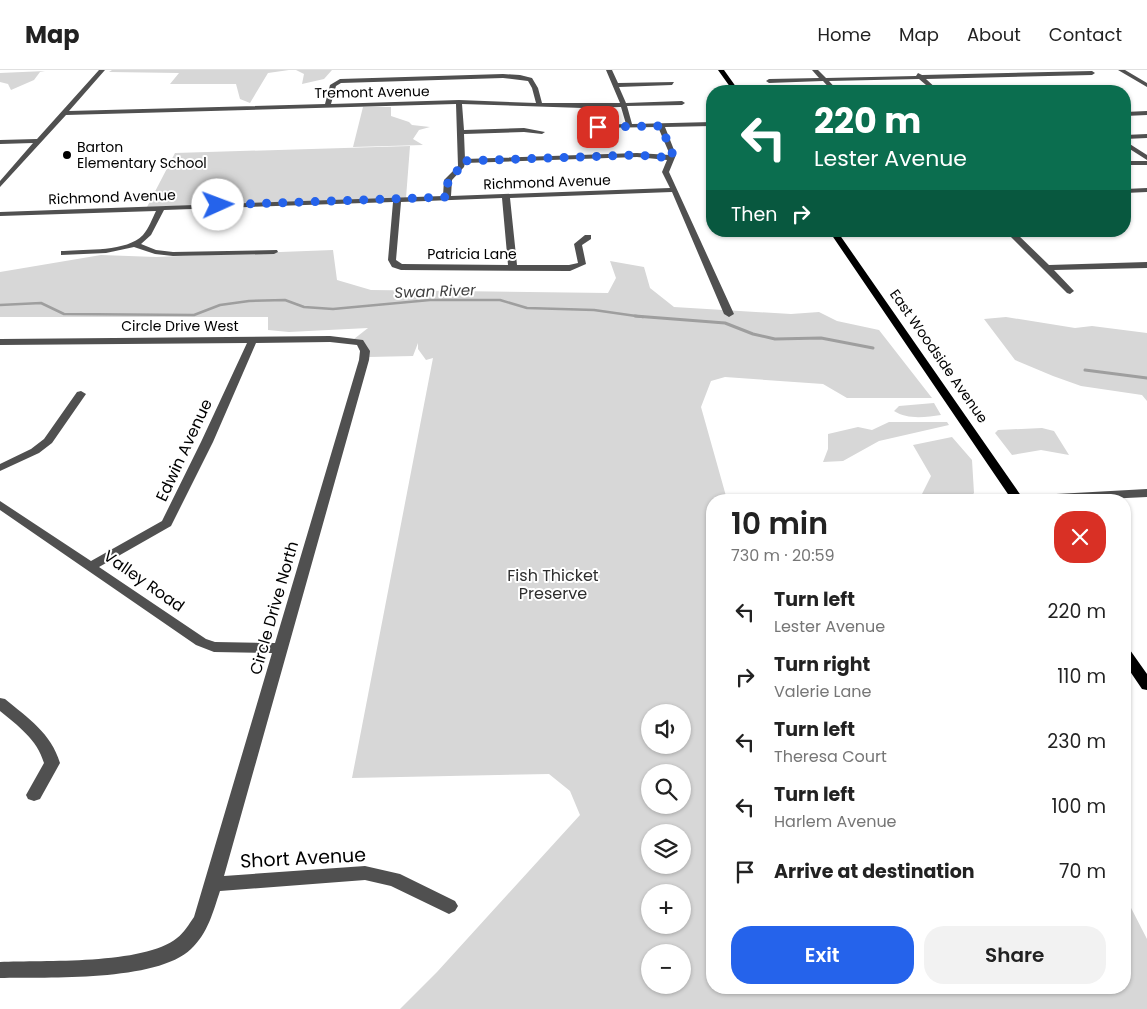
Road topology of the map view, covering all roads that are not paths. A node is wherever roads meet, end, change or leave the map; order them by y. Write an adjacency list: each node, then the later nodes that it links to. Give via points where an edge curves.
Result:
1 (102, 70): 22 (street)
2 (609, 70): 12 (street)
3 (721, 70): 13 (main road)
4 (815, 70): 9 (street)
5 (912, 70): 8 (street)
6 (1121, 70): 16 (street)
7 (1092, 73): 8 (street)
8 (920, 78): 9 (street); 15 (street)
9 (824, 80): 10 (street); 14 (street)
10 (769, 81)
11 (672, 84): 12 (street)
12 (615, 85): 20 (street)
13 (732, 85)
14 (829, 85)
15 (929, 85)
16 (1147, 85)
17 (459, 102): 19 (street, Tremont Avenue); 21 (street, Tremont Avenue); 29 (street)
18 (682, 103): 20 (street, Tremont Avenue)
19 (539, 104): 20 (street, Tremont Avenue); 21 (street, via 532,80 503,76 340,81 334,85)
20 (624, 105): 28 (street)
21 (327, 106): 22 (street, Tremont Avenue)
22 (63, 113): 33 (street)
23 (1147, 113): 24 (street)
24 (1131, 114)
25 (706, 124): 26 (street)
26 (661, 126): 28 (street); 36 (street)
27 (598, 127): 28 (street)
28 (630, 127)
29 (460, 132): 30 (street); 38 (street)
30 (542, 132)
31 (1147, 136): 32 (street)
32 (1131, 137)
33 (40, 141): 34 (street); 41 (street)
34 (0, 142)
35 (1131, 146): 37 (street)
36 (672, 158): 38 (street, via 637,155); 42 (street, via 664,171)
37 (1147, 158)
38 (462, 161): 46 (street, via 460,168 448,180)
39 (1131, 163): 40 (street)
40 (1147, 163)
41 (0, 185)
42 (675, 190): 45 (street, Richmond Avenue); 60 (street)
43 (1147, 190): 44 (street)
44 (1131, 191)
45 (506, 196): 46 (street, Richmond Avenue); 57 (street)
46 (447, 197): 47 (street, Richmond Avenue)
47 (396, 199): 48 (street, Richmond Avenue); 57 (street, Patricia Lane, via 392,260 395,265)
48 (161, 208): 49 (street, Richmond Avenue); 53 (street, via 148,233)
49 (0, 214)
50 (588, 237): 57 (street, Patricia Lane, via 578,244 583,260 578,266)
51 (837, 237): 67 (main road, East Woodside Avenue)
52 (1015, 237): 58 (street)
53 (134, 244): 54 (street, via 155,252 173,254); 55 (street)
54 (274, 252)
55 (64, 253)
56 (1147, 264): 58 (street)
57 (512, 268)
58 (1047, 268): 59 (street)
59 (1070, 291)
60 (729, 314)
61 (253, 339): 62 (street, Circle Drive West); 63 (street, Circle Drive West); 70 (street, Edwin Avenue, via 167,523)
62 (0, 342)
63 (360, 342): 71 (street, Circle Drive North, via 365,351 364,360)
64 (81, 394): 65 (street, via 48,441)
65 (0, 468)
66 (1147, 493): 68 (street)
67 (1015, 494)
68 (1129, 494)
69 (0, 505): 70 (street, Valley Road)
70 (91, 566): 71 (street, Valley Road, via 201,642 214,647)
71 (281, 648): 76 (street, Circle Drive North)
72 (1131, 662): 73 (main road)
73 (1147, 685)
74 (0, 703): 75 (street, via 42,738 50,749 52,763)
75 (34, 795)
76 (213, 884): 77 (street, Short Avenue, via 365,874 394,879); 78 (street, Circle Drive North, via 202,920 183,945 158,956 129,964)
77 (449, 906)
78 (0, 970)

